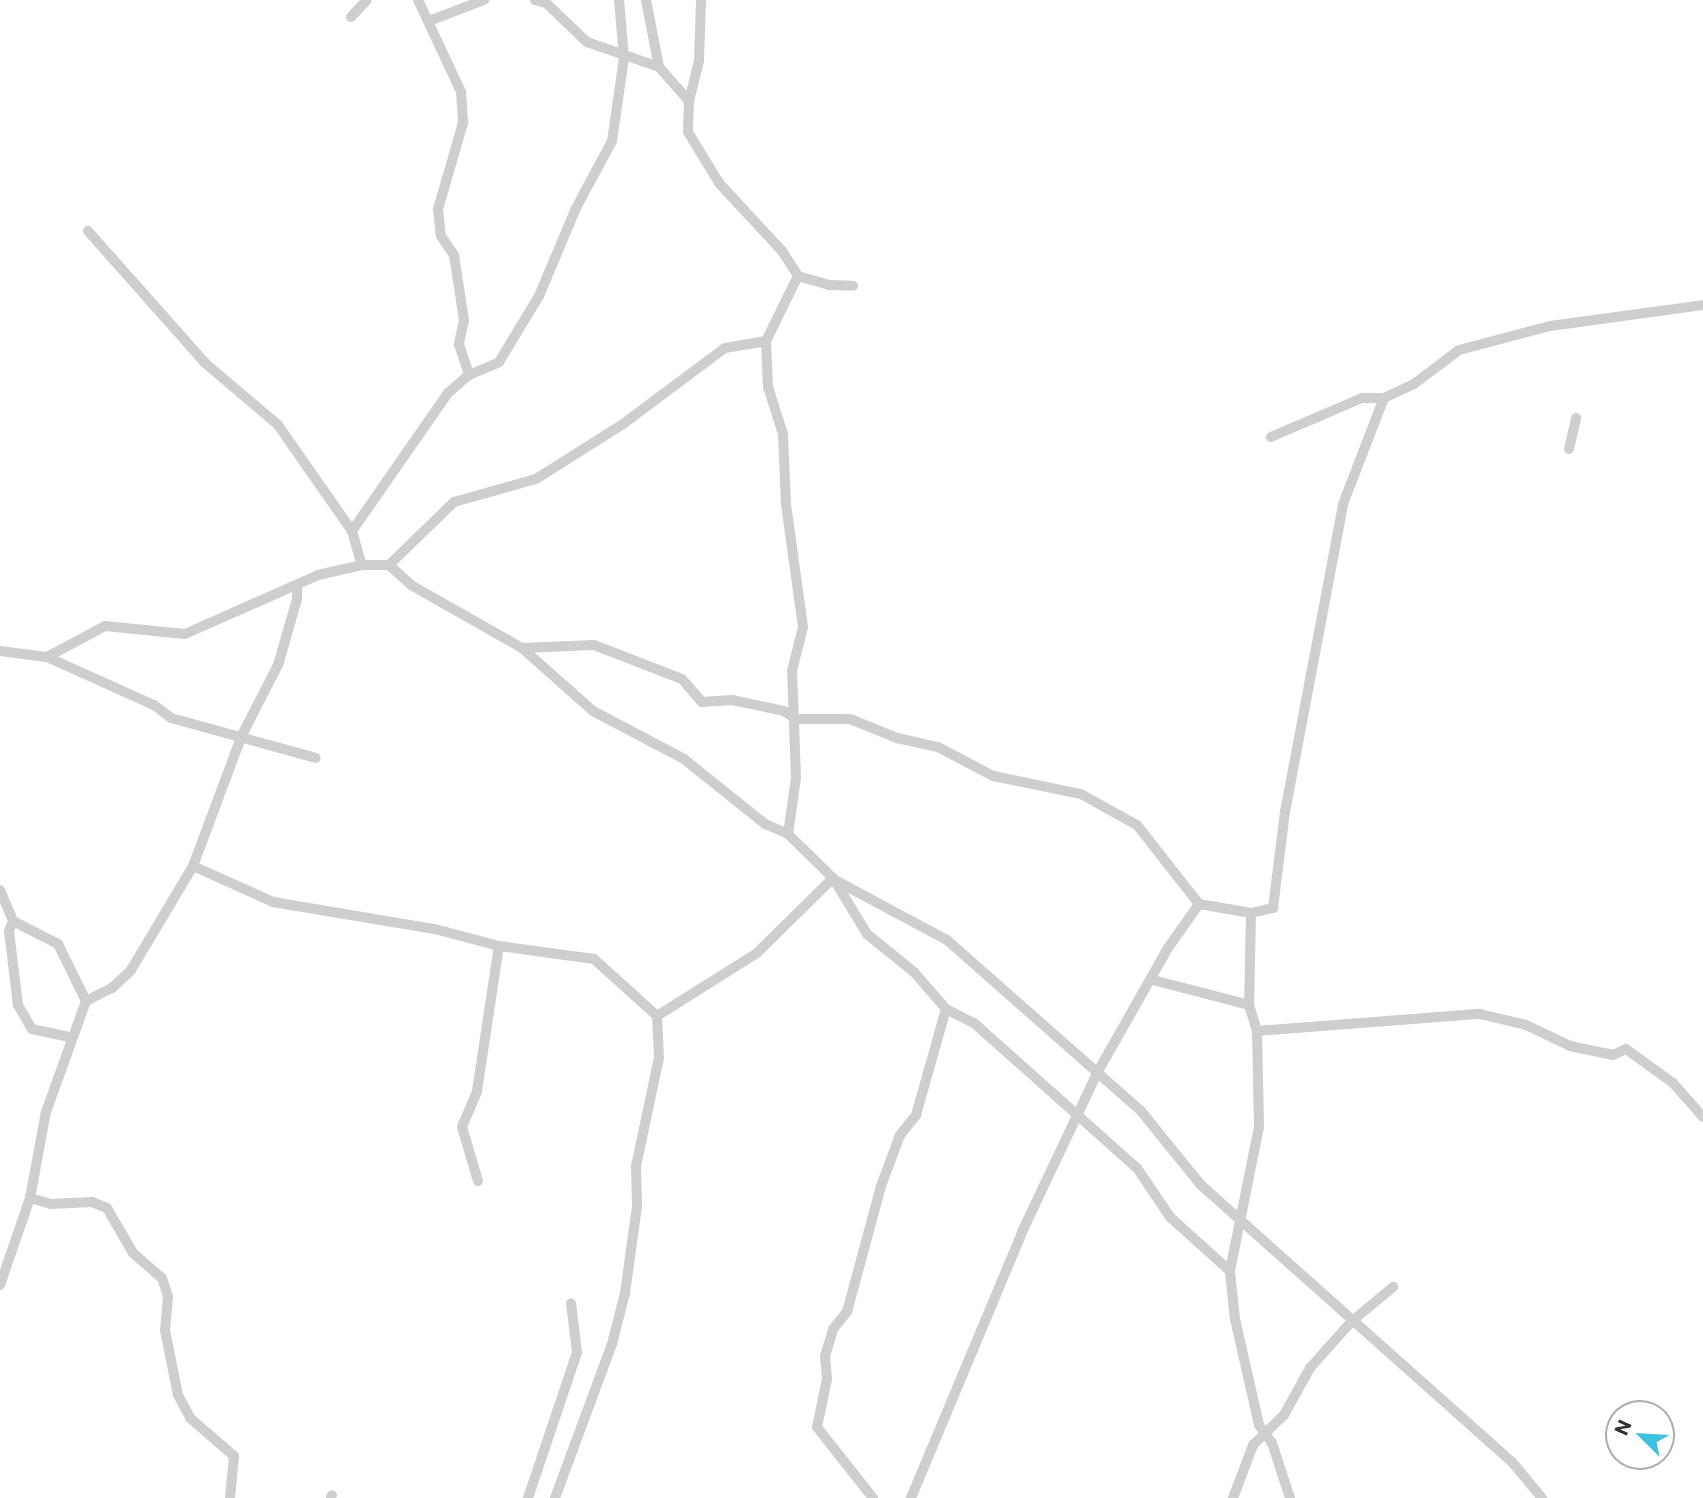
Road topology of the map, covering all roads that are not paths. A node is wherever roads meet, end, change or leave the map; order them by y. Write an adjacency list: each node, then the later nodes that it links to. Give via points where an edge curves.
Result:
1 (367, 0): 8 (street)
2 (418, 0): 9 (street)
3 (484, 0): 9 (street)
4 (535, 0): 10 (street, via 546,4 587,42)
5 (619, 0): 10 (street)
6 (646, 0): 11 (street)
7 (701, 0): 12 (street, via 699,61)
8 (351, 17)
9 (429, 21): 18 (street, via 461,92 463,123 438,209 441,236 454,254 464,320 459,344)
10 (624, 58): 11 (street); 18 (street, via 612,141 576,208 539,296 499,362)
11 (659, 67): 12 (street)
12 (689, 101): 14 (street, via 688,132 713,173 782,251)
13 (88, 231): 23 (street, via 205,363 278,425)
14 (798, 276): 15 (street); 17 (street)
15 (853, 286)
16 (1703, 305): 19 (street, via 1550,326 1459,350 1414,384)
17 (766, 341): 25 (street, via 724,348 623,424 536,479 454,502); 30 (street, via 768,387 783,434 786,504 803,627 792,671)
18 (469, 375): 23 (street, via 435,411)
19 (1384, 398): 21 (street, via 1362,398); 38 (street, via 1343,504 1285,811 1273,908)
20 (1576, 418): 22 (street)
21 (1271, 437)
22 (1569, 449)
23 (352, 531): 24 (street)
24 (362, 565): 25 (street); 26 (street, via 317,575)
25 (389, 565): 27 (street, via 411,585)
26 (297, 587): 29 (street, via 185,634 105,626); 31 (street, via 278,666)
27 (522, 648): 30 (street, via 594,645 682,679 702,702 732,700); 33 (street, via 593,711 684,759 765,824)
28 (0, 651): 29 (street)
29 (47, 657): 31 (street, via 154,705 171,718)
30 (796, 719): 33 (street, via 796,778); 37 (street, via 850,719 938,747 993,776 1081,794 1137,825)
31 (242, 735): 32 (street); 34 (street)
32 (316, 758)
33 (788, 834): 35 (street)
34 (193, 866): 40 (street, via 273,902 435,929); 42 (street, via 131,970)
35 (833, 878): 44 (street, via 867,934 914,972); 45 (street, via 757,953); 48 (street, via 947,940)
36 (0, 890): 39 (street)
37 (1199, 904): 38 (street); 41 (street, via 1168,948)
38 (1251, 913): 43 (street)
39 (13, 921): 42 (street, via 58,944); 47 (street, via 9,931 18,1005 32,1029)
40 (499, 946): 45 (street, via 594,959); 51 (street, via 477,1091 462,1128)
41 (1153, 980): 43 (street); 48 (street)
42 (86, 1001): 47 (street)
43 (1249, 1005): 46 (street)
44 (946, 1009): 50 (street, via 989,1036); 63 (street, via 916,1115 900,1135 881,1186 847,1312 834,1329 825,1356 827,1379 817,1427)
45 (657, 1016): 62 (street, via 659,1058 636,1166 637,1206 625,1293 612,1345)
46 (1257, 1031): 49 (street, via 1480,1014 1526,1025 1570,1046 1613,1055 1626,1049 1673,1083); 53 (street, via 1259,1127)
47 (71, 1037): 52 (street, via 46,1112)
48 (1097, 1073): 50 (street); 53 (street, via 1141,1111 1201,1185)
49 (1703, 1117)
50 (1075, 1118): 54 (street, via 1136,1168 1170,1217); 64 (street)
51 (478, 1181)
52 (30, 1198): 55 (street); 60 (street, via 51,1204 92,1202 107,1209 134,1253 162,1278 167,1297 164,1331 178,1395 190,1418 234,1456)
53 (1237, 1218): 54 (street); 58 (street)
54 (1230, 1271): 59 (street, via 1252,1398 1259,1425)
55 (0, 1286)
56 (1393, 1287): 58 (street)
57 (571, 1303): 61 (street, via 577,1352)
58 (1351, 1322): 59 (street, via 1310,1368); 67 (street, via 1512,1462)
59 (1268, 1436): 65 (street, via 1253,1445); 66 (street)
60 (230, 1498)
61 (528, 1498)
62 (555, 1498)
63 (873, 1498)
64 (911, 1498)
65 (1233, 1498)
66 (1290, 1498)
67 (1542, 1498)

